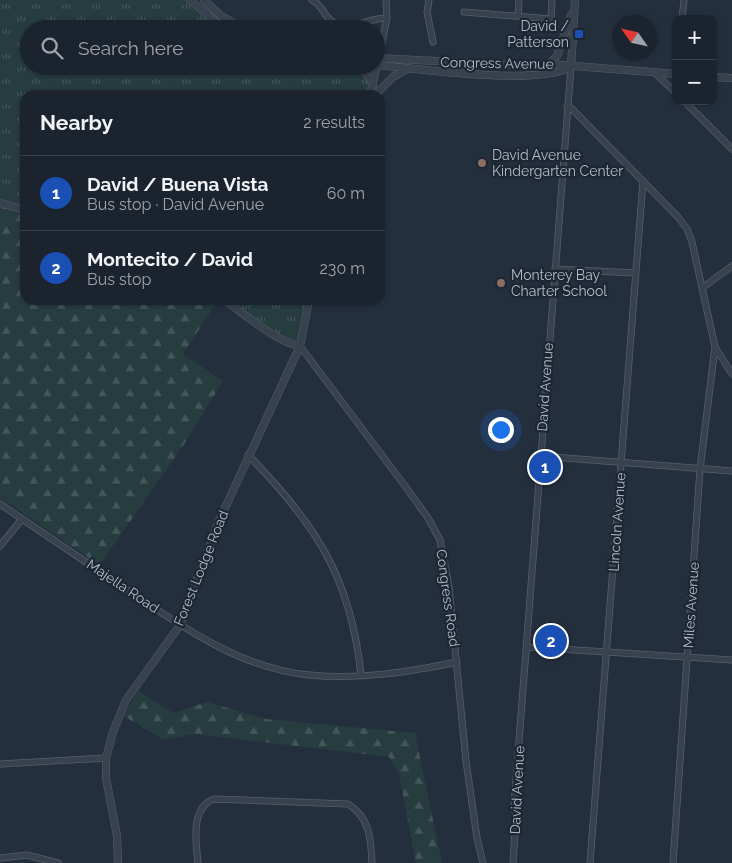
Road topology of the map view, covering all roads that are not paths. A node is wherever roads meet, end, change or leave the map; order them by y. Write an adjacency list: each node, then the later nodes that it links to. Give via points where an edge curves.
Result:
1 (190, 0): 17 (street)
2 (204, 0): 18 (street)
3 (312, 0): 12 (street)
4 (322, 0): 12 (street)
5 (386, 0): 16 (street)
6 (429, 0): 22 (street)
7 (519, 0): 15 (street)
8 (552, 0): 15 (street, via 551,19)
9 (677, 0): 10 (street)
10 (684, 0): 14 (street)
11 (575, 3): 25 (street, via 556,56); 26 (street, David Avenue)
12 (322, 8): 19 (street)
13 (464, 12): 15 (street)
14 (682, 15)
15 (518, 16)
16 (387, 18): 20 (street); 21 (street)
17 (213, 20)
18 (228, 20)
19 (330, 20)
20 (367, 20)
21 (385, 27)
22 (433, 42)
23 (385, 62): 25 (street, Congress Avenue)
24 (385, 64): 27 (street, Congress Avenue)
25 (549, 64): 26 (street, Congress Avenue)
26 (571, 67): 27 (street, Congress Avenue, via 561,72 521,76); 28 (street); 39 (street, David Avenue)
27 (409, 68): 37 (street)
28 (656, 73): 29 (street); 35 (street)
29 (672, 74)
30 (367, 75): 34 (street)
31 (375, 75): 34 (street)
32 (717, 77): 33 (street)
33 (732, 78)
34 (373, 86): 36 (street)
35 (672, 89)
36 (372, 90)
37 (380, 90)
38 (688, 105): 40 (street)
39 (567, 106): 41 (street); 45 (street, David Avenue)
40 (732, 149)
41 (642, 180): 46 (street, Lincoln Avenue); 47 (street, via 687,229)
42 (0, 203): 43 (street)
43 (20, 209)
44 (732, 266): 47 (street)
45 (555, 269): 46 (street); 54 (street, David Avenue)
46 (635, 273): 55 (street, Lincoln Avenue)
47 (702, 288): 51 (street)
48 (231, 305): 50 (street, via 291,345)
49 (308, 305): 50 (street, Forest Lodge Road)
50 (300, 346): 53 (street, Forest Lodge Road); 66 (street, Congress Road, via 406,486 434,529 446,568)
51 (714, 347): 52 (street); 56 (street, Miles Avenue)
52 (732, 374)
53 (248, 455): 61 (street, Forest Lodge Road); 67 (street, via 307,521 328,554 351,616)
54 (540, 456): 55 (street); 62 (street, David Avenue)
55 (622, 463): 56 (street); 63 (street, Lincoln Avenue)
56 (700, 468): 57 (street); 64 (street, Miles Avenue)
57 (732, 471)
58 (0, 504): 59 (street, Majella Road)
59 (22, 519): 60 (street); 61 (street, Majella Road)
60 (0, 546)
61 (180, 625): 67 (street, Majella Road, via 238,656 278,669 308,675); 68 (street, Forest Lodge Road, via 126,700)
62 (528, 647): 63 (street); 77 (street, David Avenue, via 514,806)
63 (608, 652): 64 (street); 78 (street, Lincoln Avenue)
64 (688, 657): 65 (street); 79 (street, Miles Avenue)
65 (732, 660)
66 (457, 662): 67 (street, Majella Road, via 396,674); 76 (street, Congress Road, via 467,771 476,838)
67 (361, 675)
68 (106, 758): 69 (street); 73 (street, Forest Lodge Road)
69 (0, 764)
70 (0, 858): 71 (street, via 27,855)
71 (48, 861): 72 (street)
72 (58, 863)
73 (118, 863)
74 (198, 863): 75 (street, via 198,812 214,799 348,804 360,814 369,830)
75 (372, 863)
76 (483, 863)
77 (513, 863)
78 (590, 863)
79 (672, 863)

